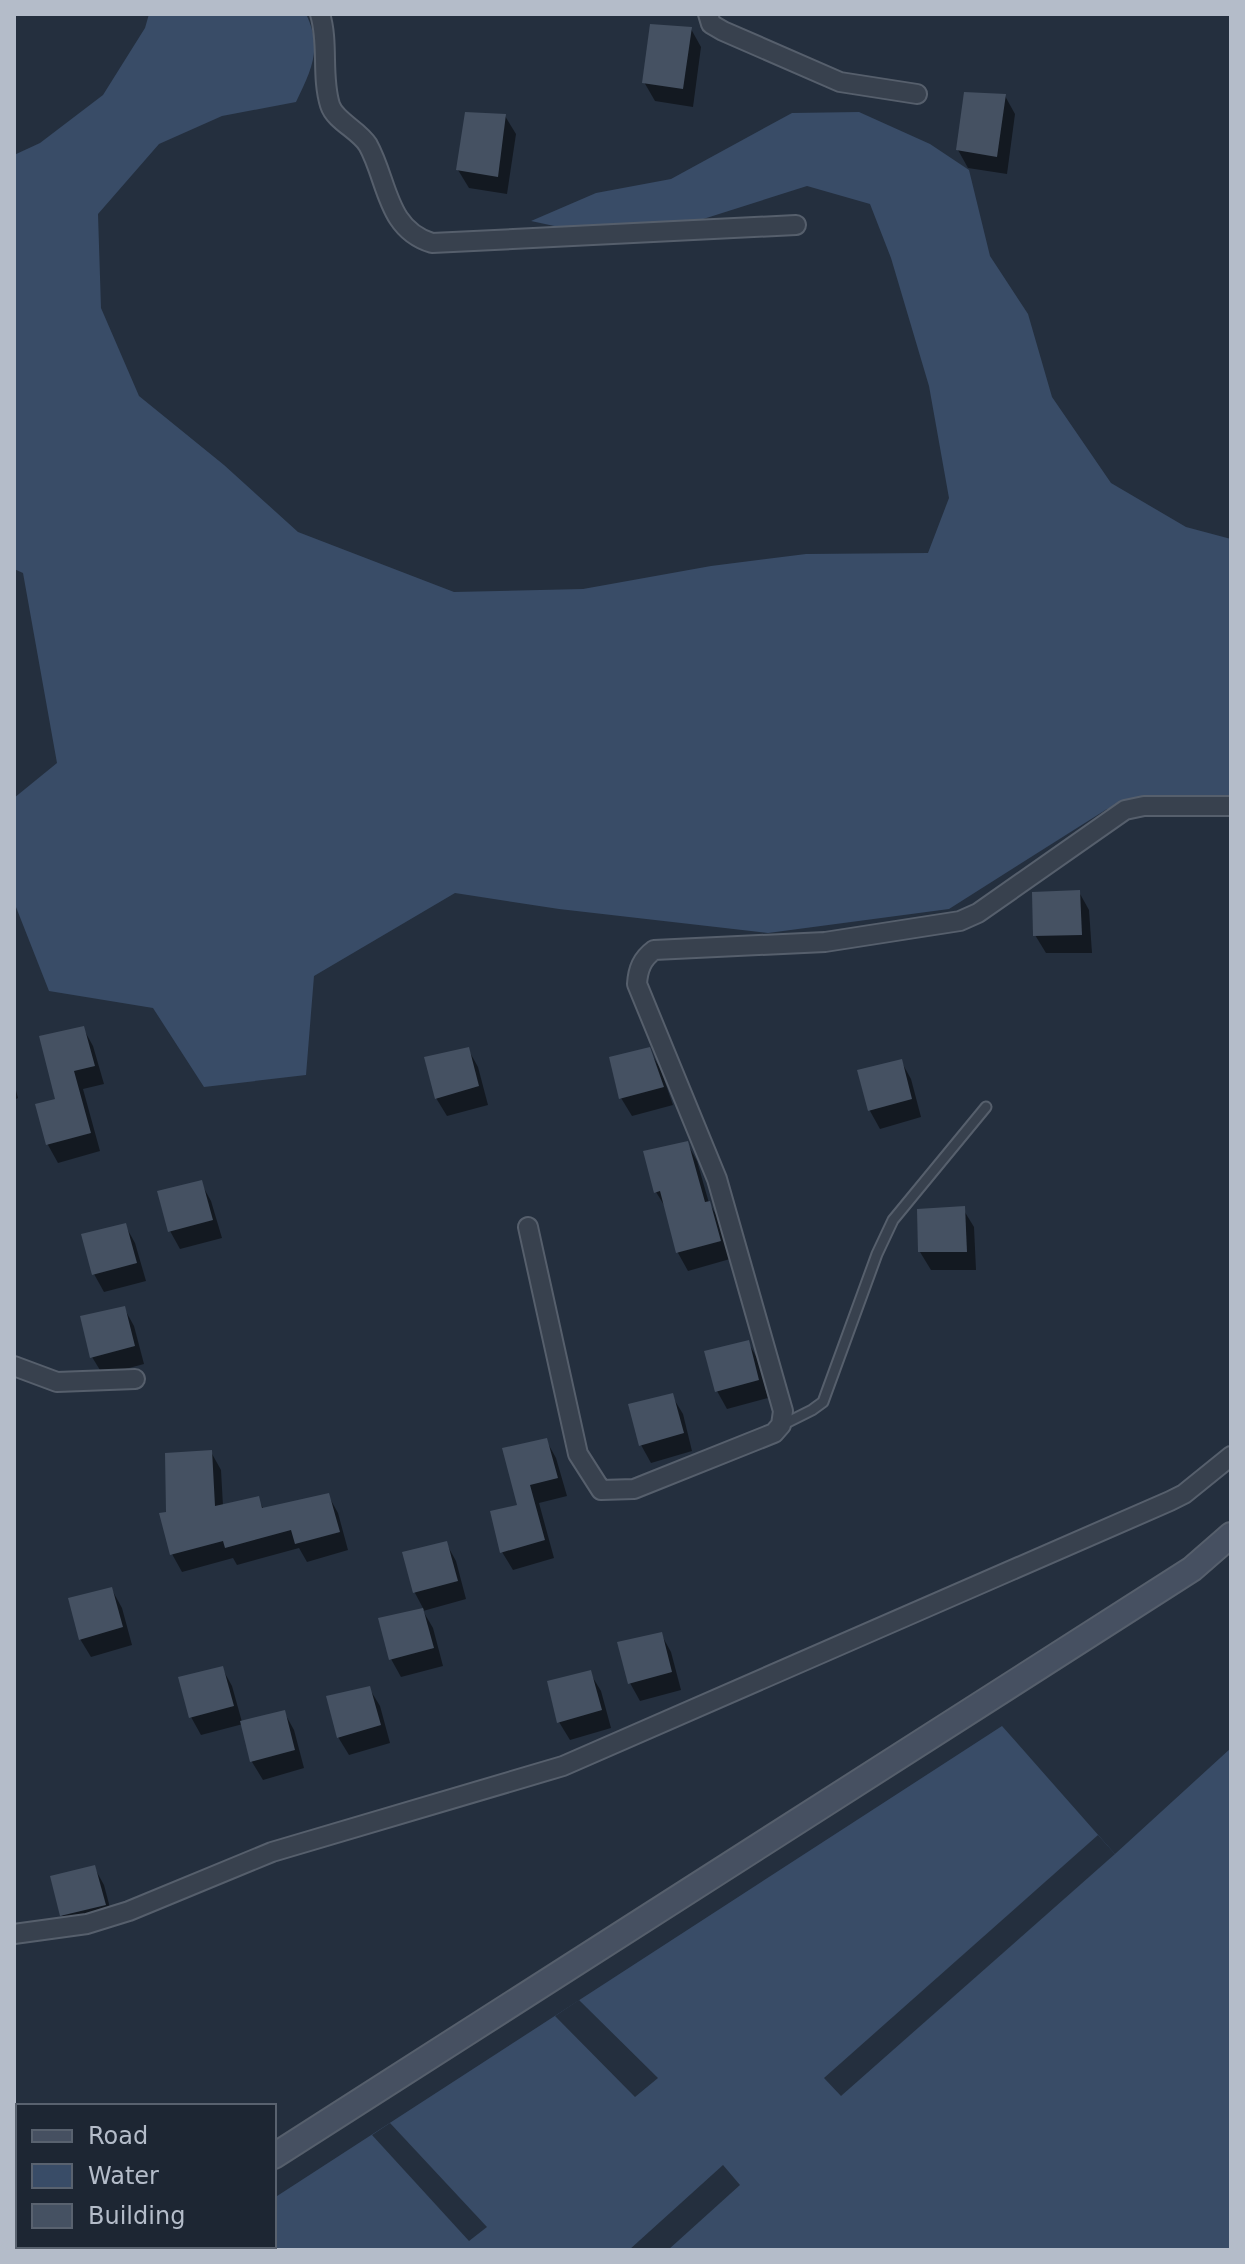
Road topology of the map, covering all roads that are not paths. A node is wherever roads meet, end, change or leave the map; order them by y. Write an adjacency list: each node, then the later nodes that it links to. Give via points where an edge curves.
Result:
1 (320, 14): 4 (street, via 331,110 367,144 403,228 418,239 432,243)
2 (708, 14): 3 (street, via 711,24 723,31 840,82)
3 (917, 94)
4 (796, 225)
5 (1231, 806): 10 (street, via 1125,810 960,921 825,942 654,950 645,957 637,984 717,1179 783,1411)
6 (986, 1107): 10 (lane, via 893,1220 823,1402)
7 (528, 1227): 10 (street, via 578,1454 601,1490 634,1489 774,1433)
8 (14, 1366): 9 (street, via 57,1382)
9 (135, 1379)
10 (781, 1425)
11 (1231, 1456): 13 (street, via 1170,1501 563,1766 272,1852 87,1924)
12 (1231, 1535): 14 (street, via 1192,1569)
13 (14, 1934)
14 (276, 2155)

